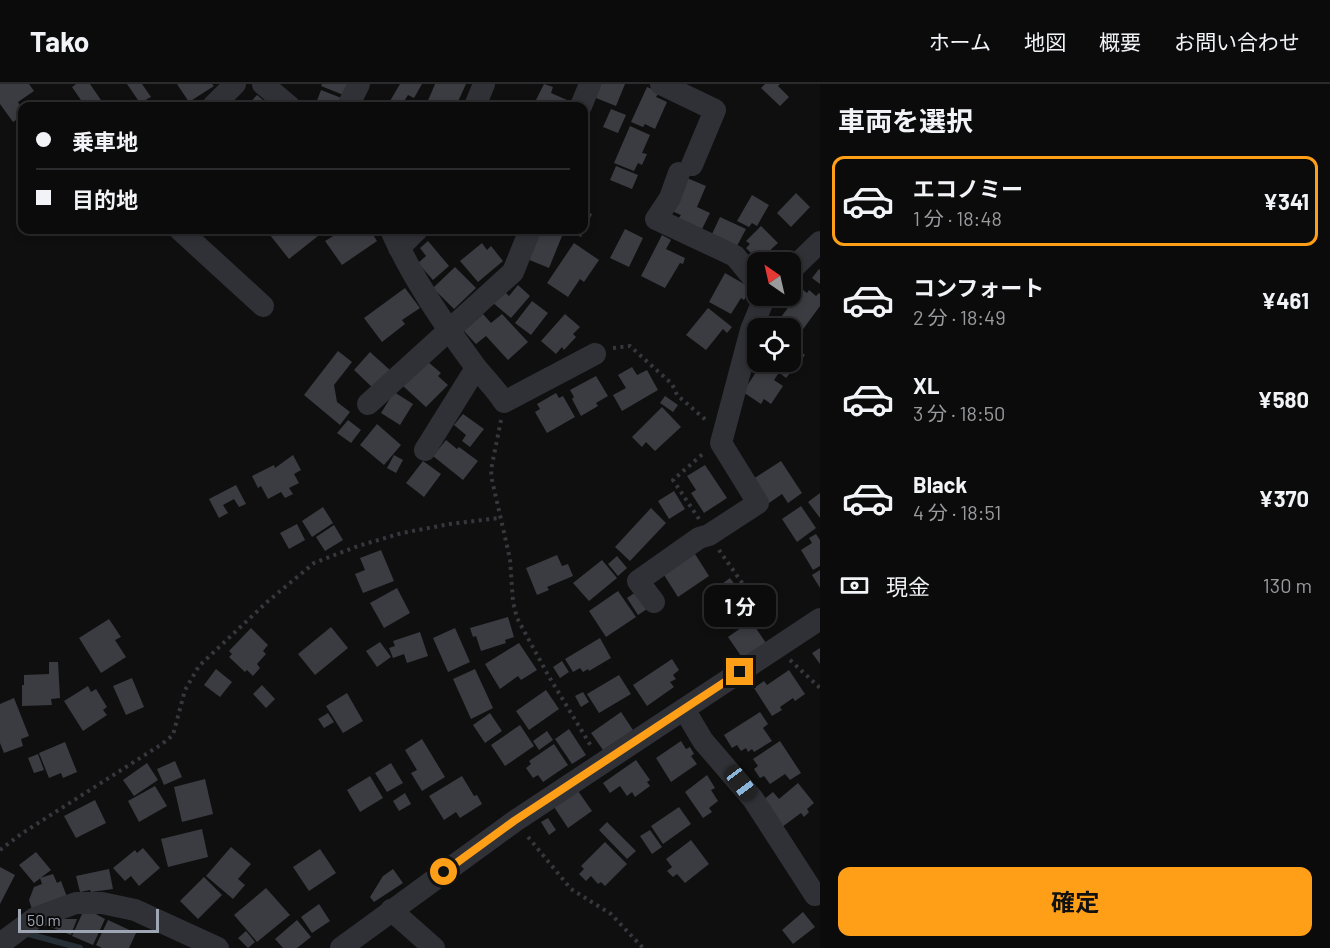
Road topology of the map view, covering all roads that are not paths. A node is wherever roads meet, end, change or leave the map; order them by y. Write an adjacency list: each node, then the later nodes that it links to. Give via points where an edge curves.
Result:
1 (235, 84): 7 (street)
2 (263, 84): 8 (street)
3 (359, 84): 9 (street)
4 (484, 84): 10 (street)
5 (590, 84): 11 (street)
6 (661, 84): 17 (street, via 715,110 656,219 735,256)
7 (217, 102)
8 (284, 102)
9 (350, 102)
10 (477, 102)
11 (583, 102)
12 (184, 234): 18 (street)
13 (528, 234): 20 (street, via 513,272)
14 (395, 239): 20 (street, via 415,278)
15 (820, 242): 16 (street)
16 (801, 260)
17 (747, 271)
18 (263, 306)
19 (761, 306): 25 (street, via 722,439 758,503 699,538 638,582)
20 (449, 328): 22 (street); 23 (street)
21 (596, 354): 22 (street, via 504,402)
22 (476, 368): 24 (street)
23 (368, 404)
24 (425, 450)
25 (654, 602)
26 (820, 619): 27 (street)
27 (684, 709): 28 (street, via 703,741 753,799); 29 (street, via 514,821)
28 (815, 895)
29 (391, 910): 32 (street); 33 (street)
30 (3, 942): 31 (street, via 35,918 76,903 102,903 135,910)
31 (218, 948)
32 (341, 948)
33 (434, 948)

